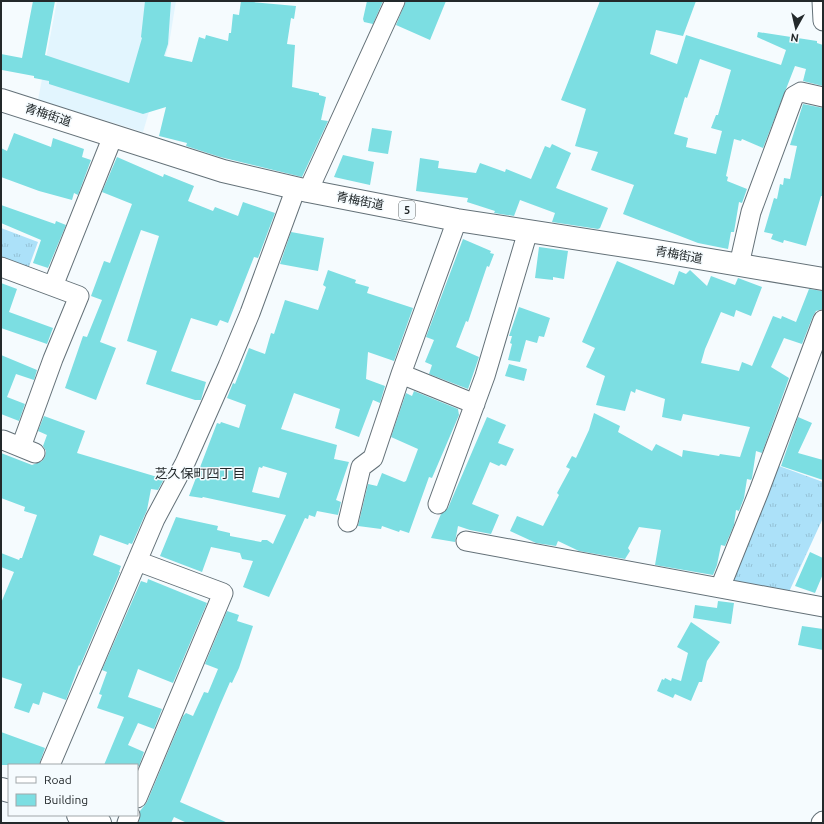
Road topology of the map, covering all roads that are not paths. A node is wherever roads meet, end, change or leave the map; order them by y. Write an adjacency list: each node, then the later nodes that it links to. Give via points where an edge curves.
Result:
1 (395, 1): 7 (street)
2 (822, 1): 3 (street)
3 (823, 21)
4 (823, 97): 10 (street, via 801,92 794,96 751,212)
5 (1, 100): 6 (main road, 青梅街道 / 5)
6 (113, 136): 7 (main road, 青梅街道 / 5, via 223,172); 13 (street)
7 (302, 189): 8 (main road, 青梅街道 / 5); 21 (street, via 185,463 155,519)
8 (457, 220): 9 (main road, 青梅街道 / 5); 15 (street)
9 (528, 231): 10 (main road, 青梅街道 / 5); 16 (street)
10 (739, 265): 12 (main road, 青梅街道 / 5)
11 (1, 267): 13 (street)
12 (823, 279)
13 (53, 286): 17 (street, via 79,296 53,359 28,450)
14 (823, 320): 22 (street)
15 (401, 374): 16 (street); 19 (street, via 373,458 361,467)
16 (475, 404): 18 (street)
17 (3, 440)
18 (438, 504)
19 (348, 522)
20 (466, 541): 22 (street)
21 (137, 561): 24 (street); 25 (street, via 223,593)
22 (720, 588): 23 (street)
23 (823, 607)
24 (50, 764)
25 (138, 796)
26 (81, 816): 28 (main road)
27 (823, 821): 29 (street)
28 (100, 823)
29 (820, 823)

